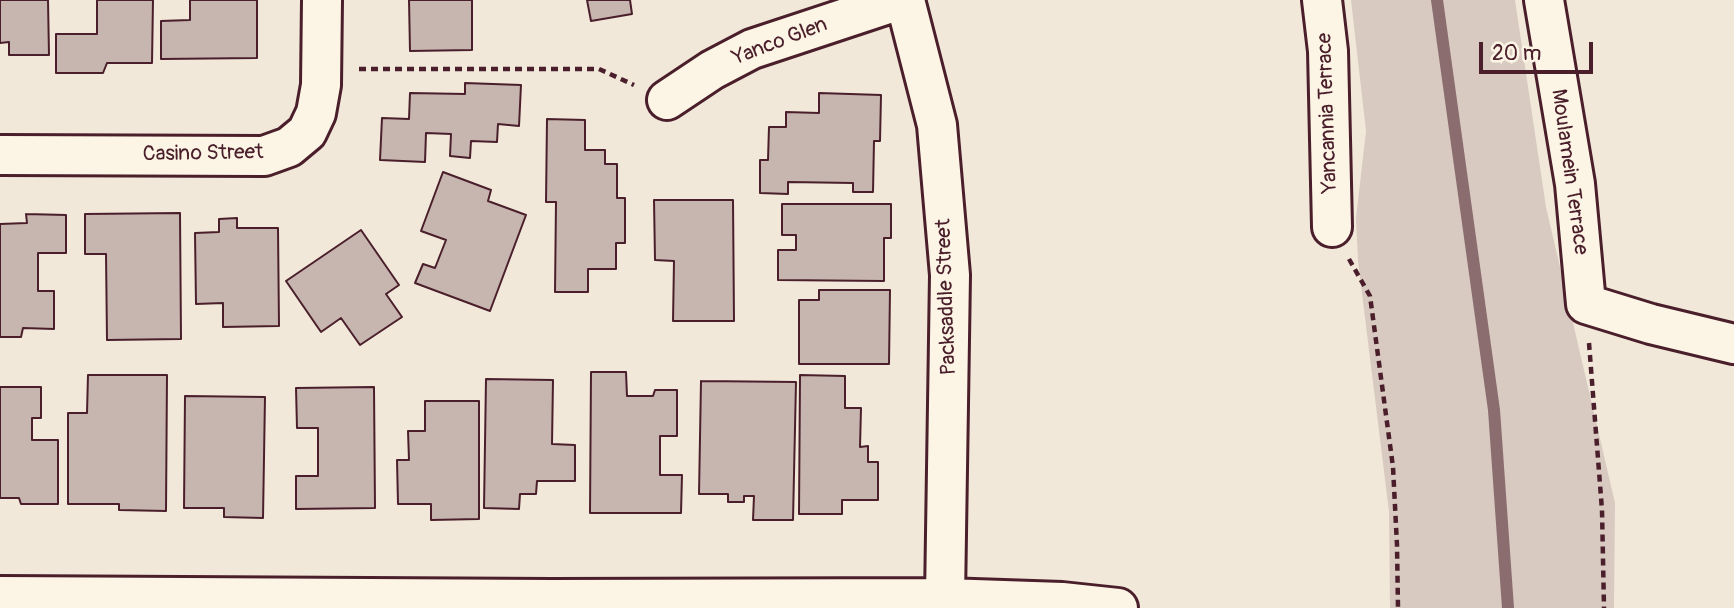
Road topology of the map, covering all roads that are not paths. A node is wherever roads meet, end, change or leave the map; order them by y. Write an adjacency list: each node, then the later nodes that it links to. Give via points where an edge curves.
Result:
1 (322, 0): 6 (street, Casino Street, via 322,70 316,113 307,132 289,147 264,156)
2 (903, 0): 5 (street, Yanco Glen, via 752,49); 10 (street, Packsaddle Street, via 937,125 950,275)
3 (1322, 0): 7 (street, Yancannia Terrace, via 1328,51)
4 (1544, 0): 8 (street, Moulamein Terrace, via 1575,184 1586,304)
5 (667, 100)
6 (0, 155)
7 (1332, 227)
8 (1734, 344)
9 (0, 596): 11 (street)
10 (945, 598): 11 (street); 12 (street)
11 (552, 604)
12 (1118, 608)

